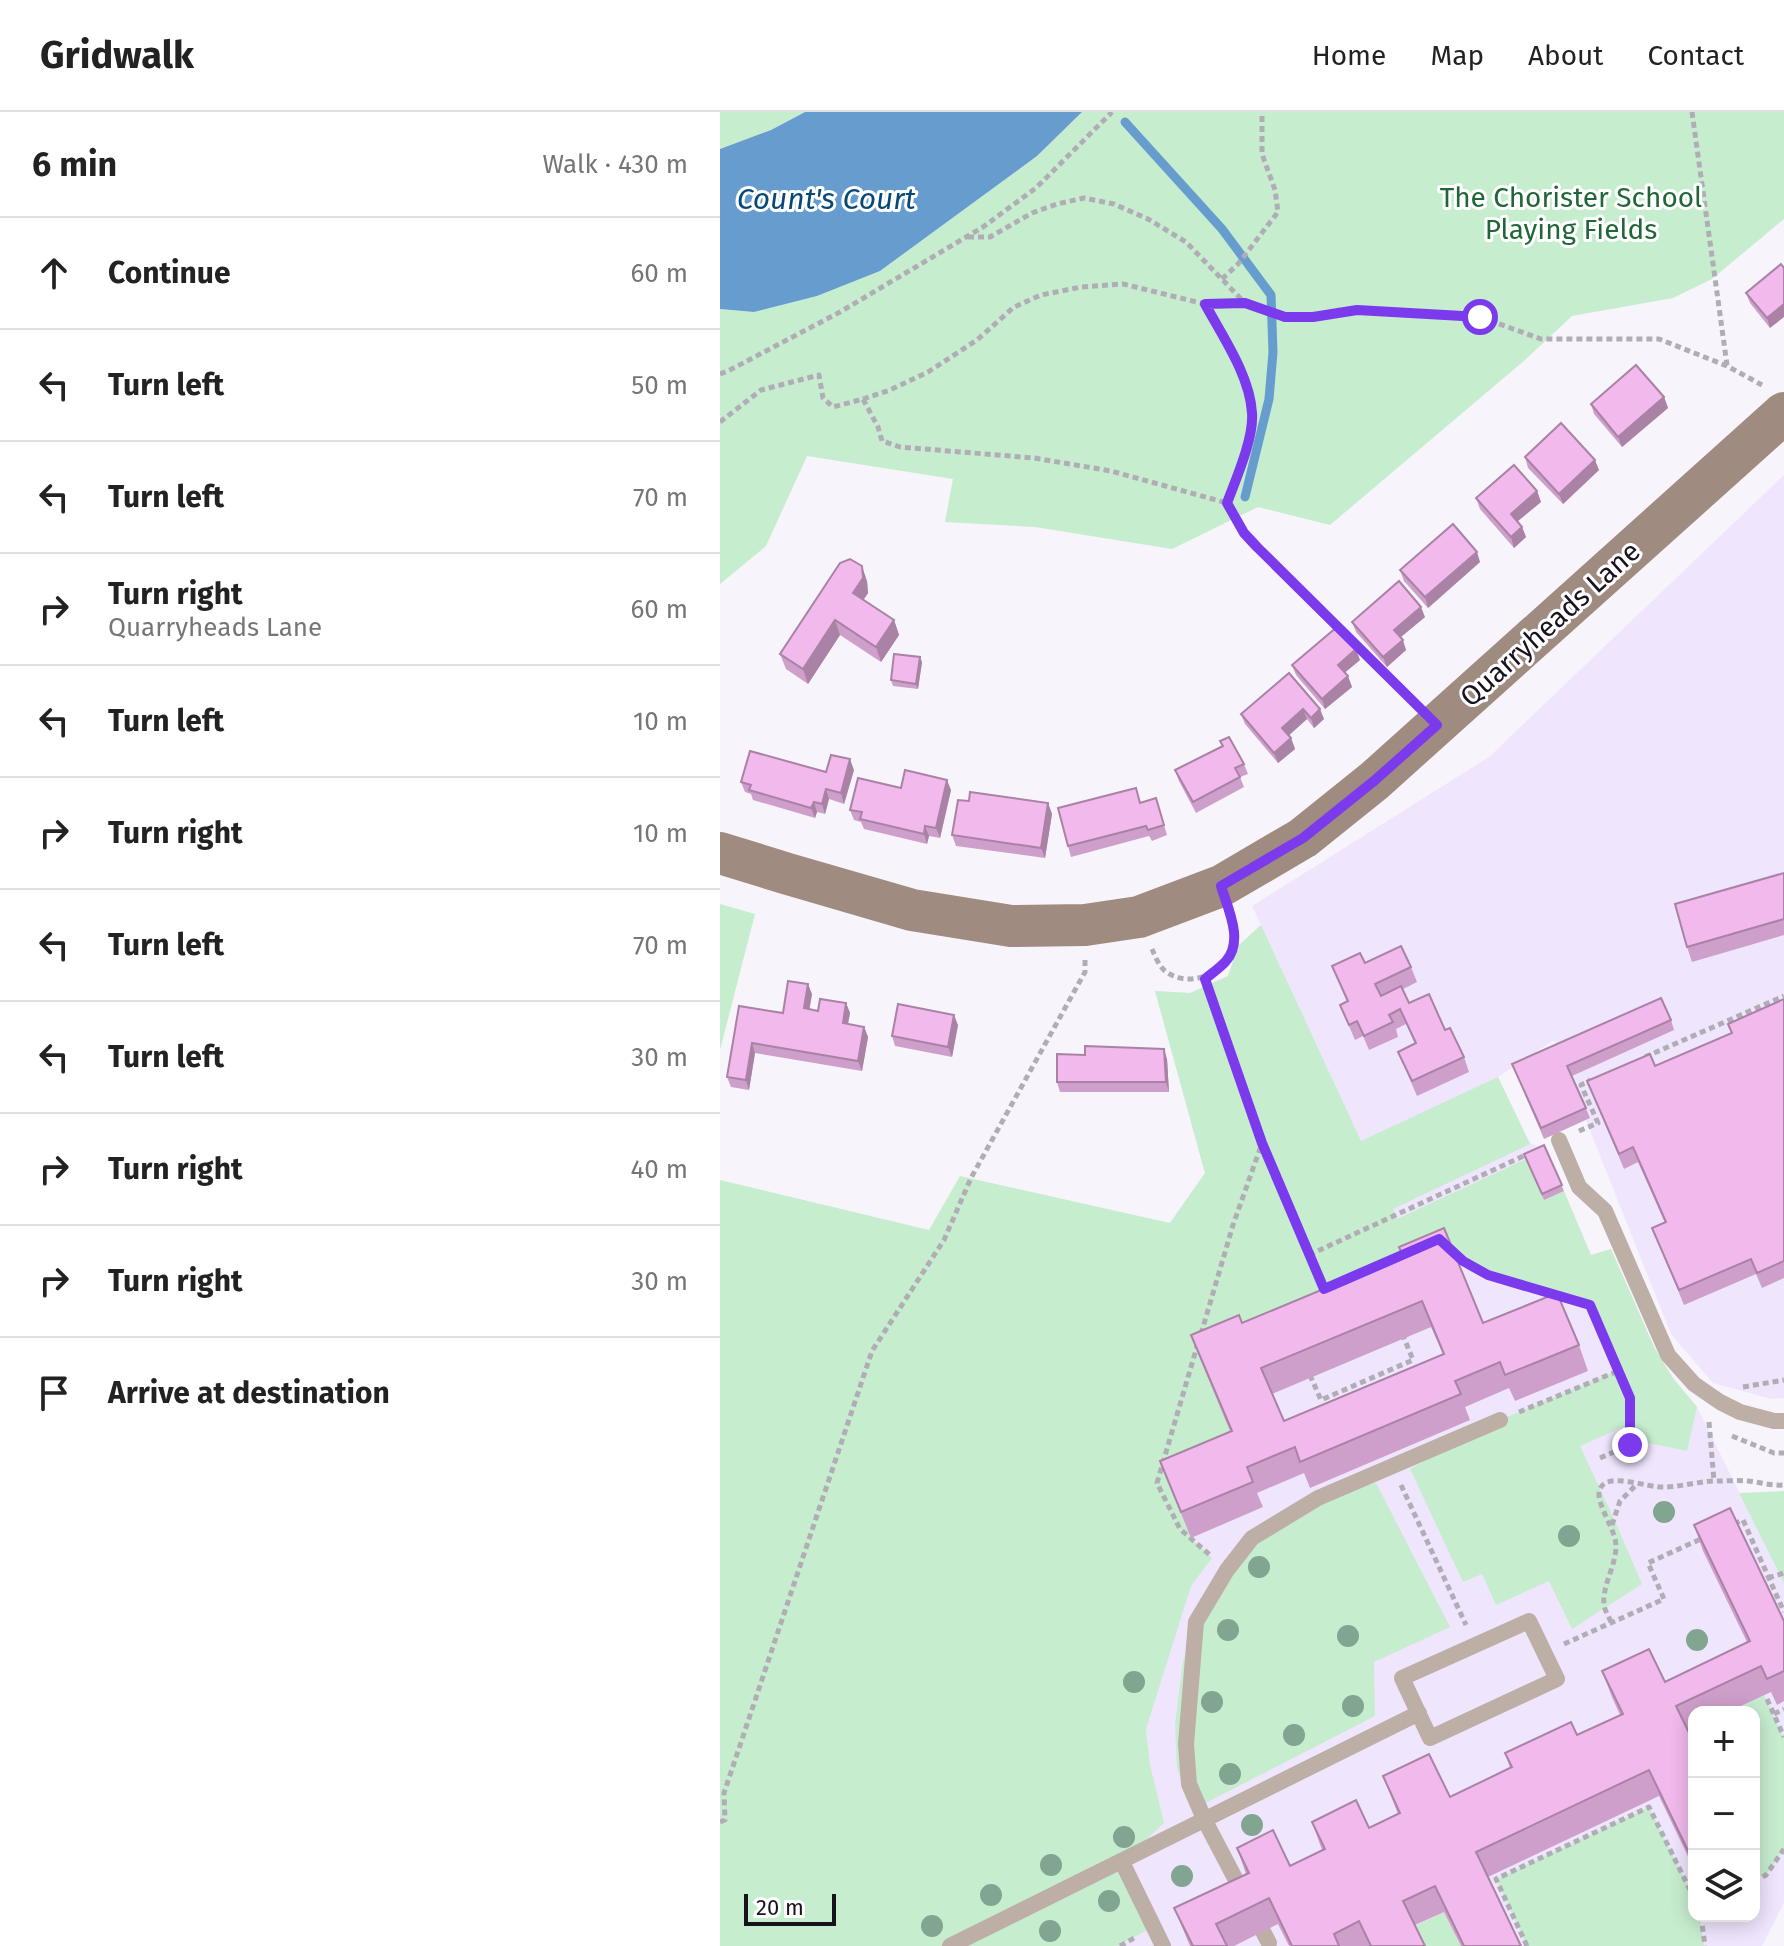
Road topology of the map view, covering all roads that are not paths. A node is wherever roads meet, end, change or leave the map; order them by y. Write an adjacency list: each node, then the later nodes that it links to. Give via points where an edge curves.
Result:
1 (1778, 402): 2 (street, Quarryheads Lane, via 1374,781 1303,838 1221,886 1139,917 1085,925 1011,926 912,910)
2 (720, 853)
3 (1559, 1140): 5 (lane, via 1579,1187 1605,1211 1668,1355 1694,1384 1720,1402)
4 (1500, 1420): 7 (lane, via 1318,1498 1252,1538 1227,1570 1196,1622 1186,1744 1189,1784)
5 (1784, 1421)
6 (1419, 1713): 6 (lane, via 1402,1678 1529,1621 1557,1679 1430,1738); 7 (lane)
7 (1205, 1821): 8 (lane); 9 (lane)
8 (1122, 1862): 10 (lane); 11 (lane)
9 (1269, 1943)
10 (950, 1946)
11 (1163, 1946)

